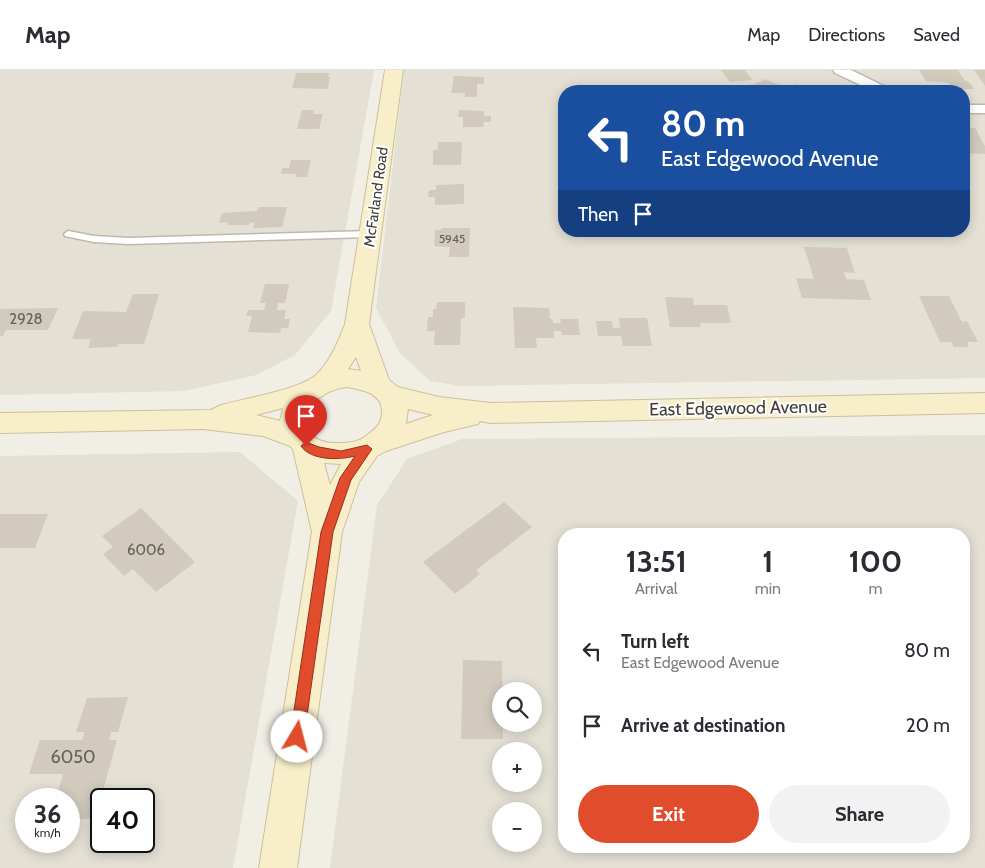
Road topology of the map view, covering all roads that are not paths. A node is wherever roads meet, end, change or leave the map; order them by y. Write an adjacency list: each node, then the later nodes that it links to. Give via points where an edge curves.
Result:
1 (394, 70): 7 (main road, McFarland Road)
2 (840, 70): 3 (street)
3 (871, 85)
4 (970, 109): 5 (street)
5 (985, 109)
6 (68, 234): 7 (lane, via 129,241)
7 (370, 234): 8 (main road, McFarland Road)
8 (357, 324): 9 (main road, McFarland Road, via 344,356); 10 (main road, McFarland Road)
9 (317, 387): 10 (main road, East Edgewood Avenue, via 335,379 358,378); 13 (main road, East Edgewood Avenue); 15 (main road, via 300,399 292,419 293,428)
10 (384, 390): 12 (main road, East Edgewood Avenue, via 439,407); 16 (main road, via 395,402 396,419 393,427)
11 (985, 403): 12 (main road, East Edgewood Avenue)
12 (491, 413): 16 (main road, East Edgewood Avenue, via 443,422)
13 (203, 419): 14 (main road, East Edgewood Avenue); 15 (main road, East Edgewood Avenue, via 265,426)
14 (0, 423)
15 (302, 442): 16 (main road, East Edgewood Avenue, via 316,451 341,455); 17 (main road)
16 (373, 446): 17 (main road, via 346,478)
17 (327, 532): 18 (main road)
18 (278, 868)

